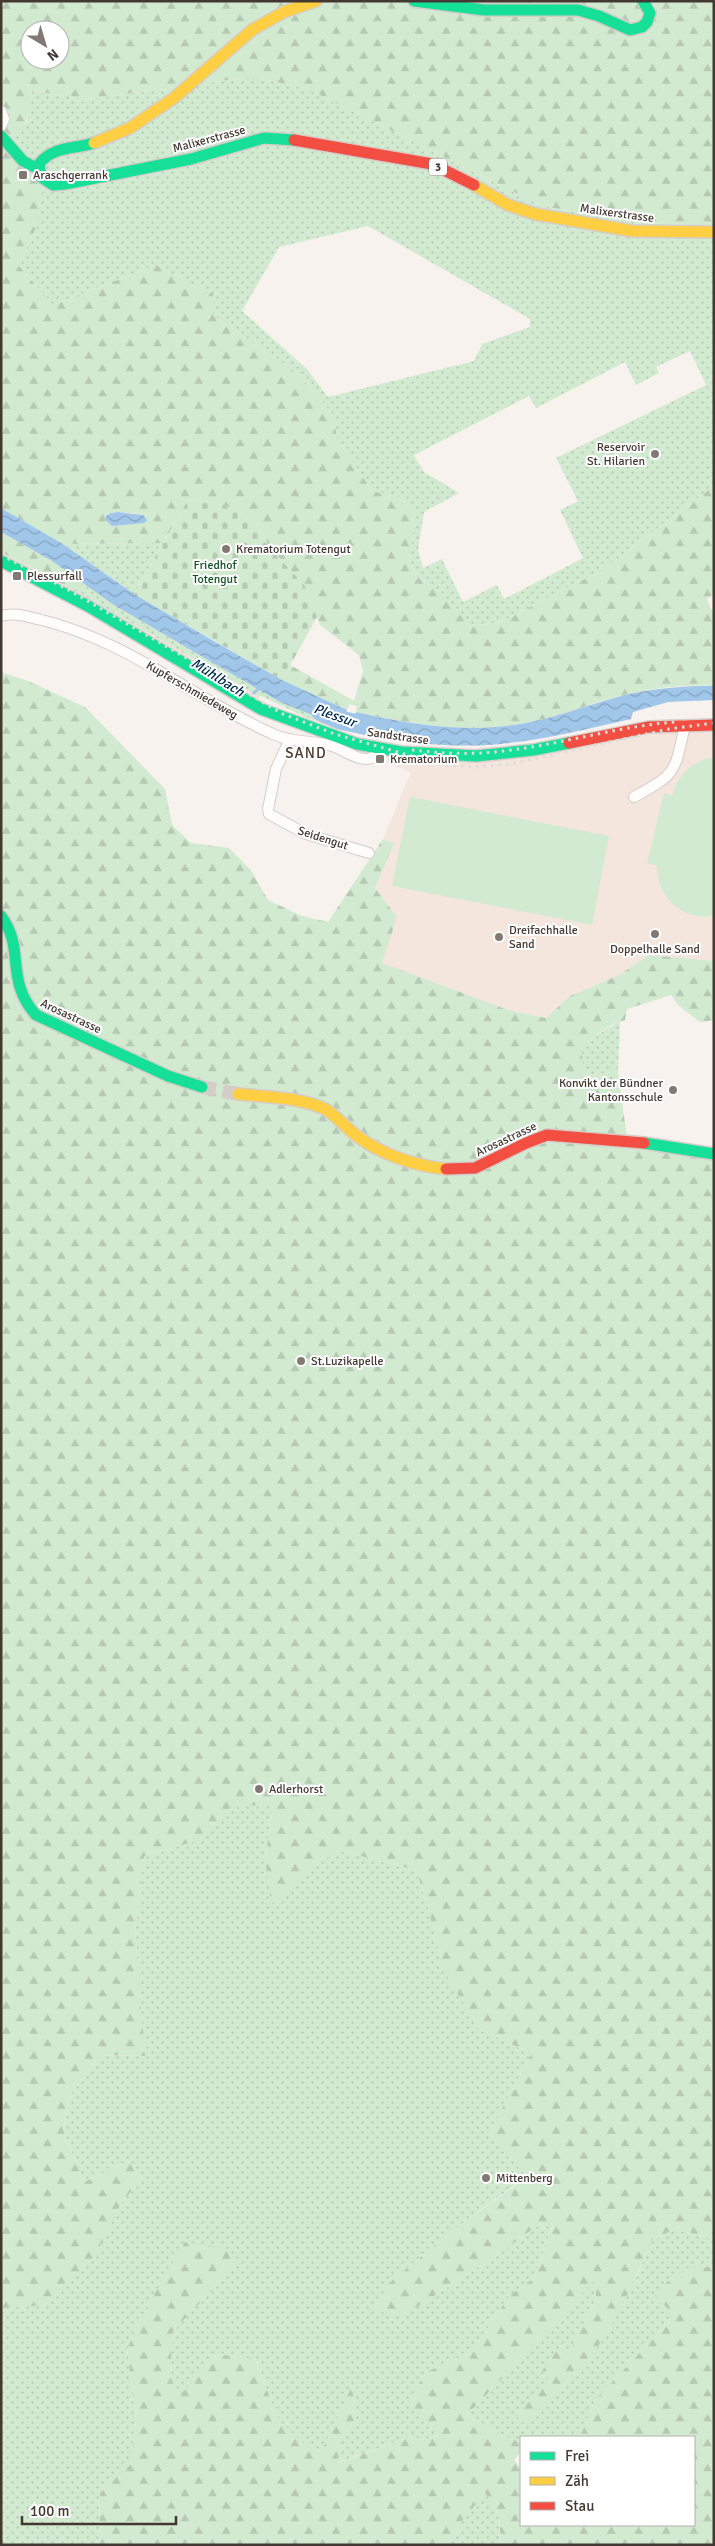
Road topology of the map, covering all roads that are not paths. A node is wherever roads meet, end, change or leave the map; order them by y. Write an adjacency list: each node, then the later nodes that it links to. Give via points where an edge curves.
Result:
1 (316, 1): 7 (main road, via 284,12 252,30 174,98 136,125 93,144 48,154)
2 (414, 1): 3 (main road, via 484,10 578,10 599,16 626,30 635,30 649,18 649,9)
3 (643, 1)
4 (1, 112): 5 (street, via 4,119)
5 (1, 126)
6 (1, 136): 7 (main road, via 23,162)
7 (38, 168): 8 (main road, Malixerstrasse / 3, via 44,181 59,185 196,158 264,138 283,138 432,164 508,205 535,214 632,230)
8 (714, 232)
9 (1, 561): 14 (main road, Sandstrasse, via 88,606 261,709 332,736)
10 (1, 616): 13 (street, Kupferschmiedeweg, via 20,615 108,642 224,710 272,734)
11 (685, 725): 12 (main road, Sandstrasse); 14 (main road, Sandstrasse, via 630,730 496,755 437,755); 15 (street, via 670,775)
12 (714, 725)
13 (290, 739): 14 (street, Kupferschmiedeweg, via 325,744 365,760 374,757); 16 (street, Seidengut, via 274,772 269,814 301,832)
14 (378, 748)
15 (634, 797)
16 (369, 853)
17 (1, 916): 18 (main road, via 11,932)
18 (4, 967)
19 (6, 980): 20 (main road, Arosastrasse, via 14,997 30,1012 163,1074)
20 (202, 1087)
21 (238, 1094): 22 (main road, Arosastrasse, via 318,1107 371,1145 420,1164 446,1170 463,1170 486,1164 534,1138 547,1135 632,1142)
22 (714, 1154)

